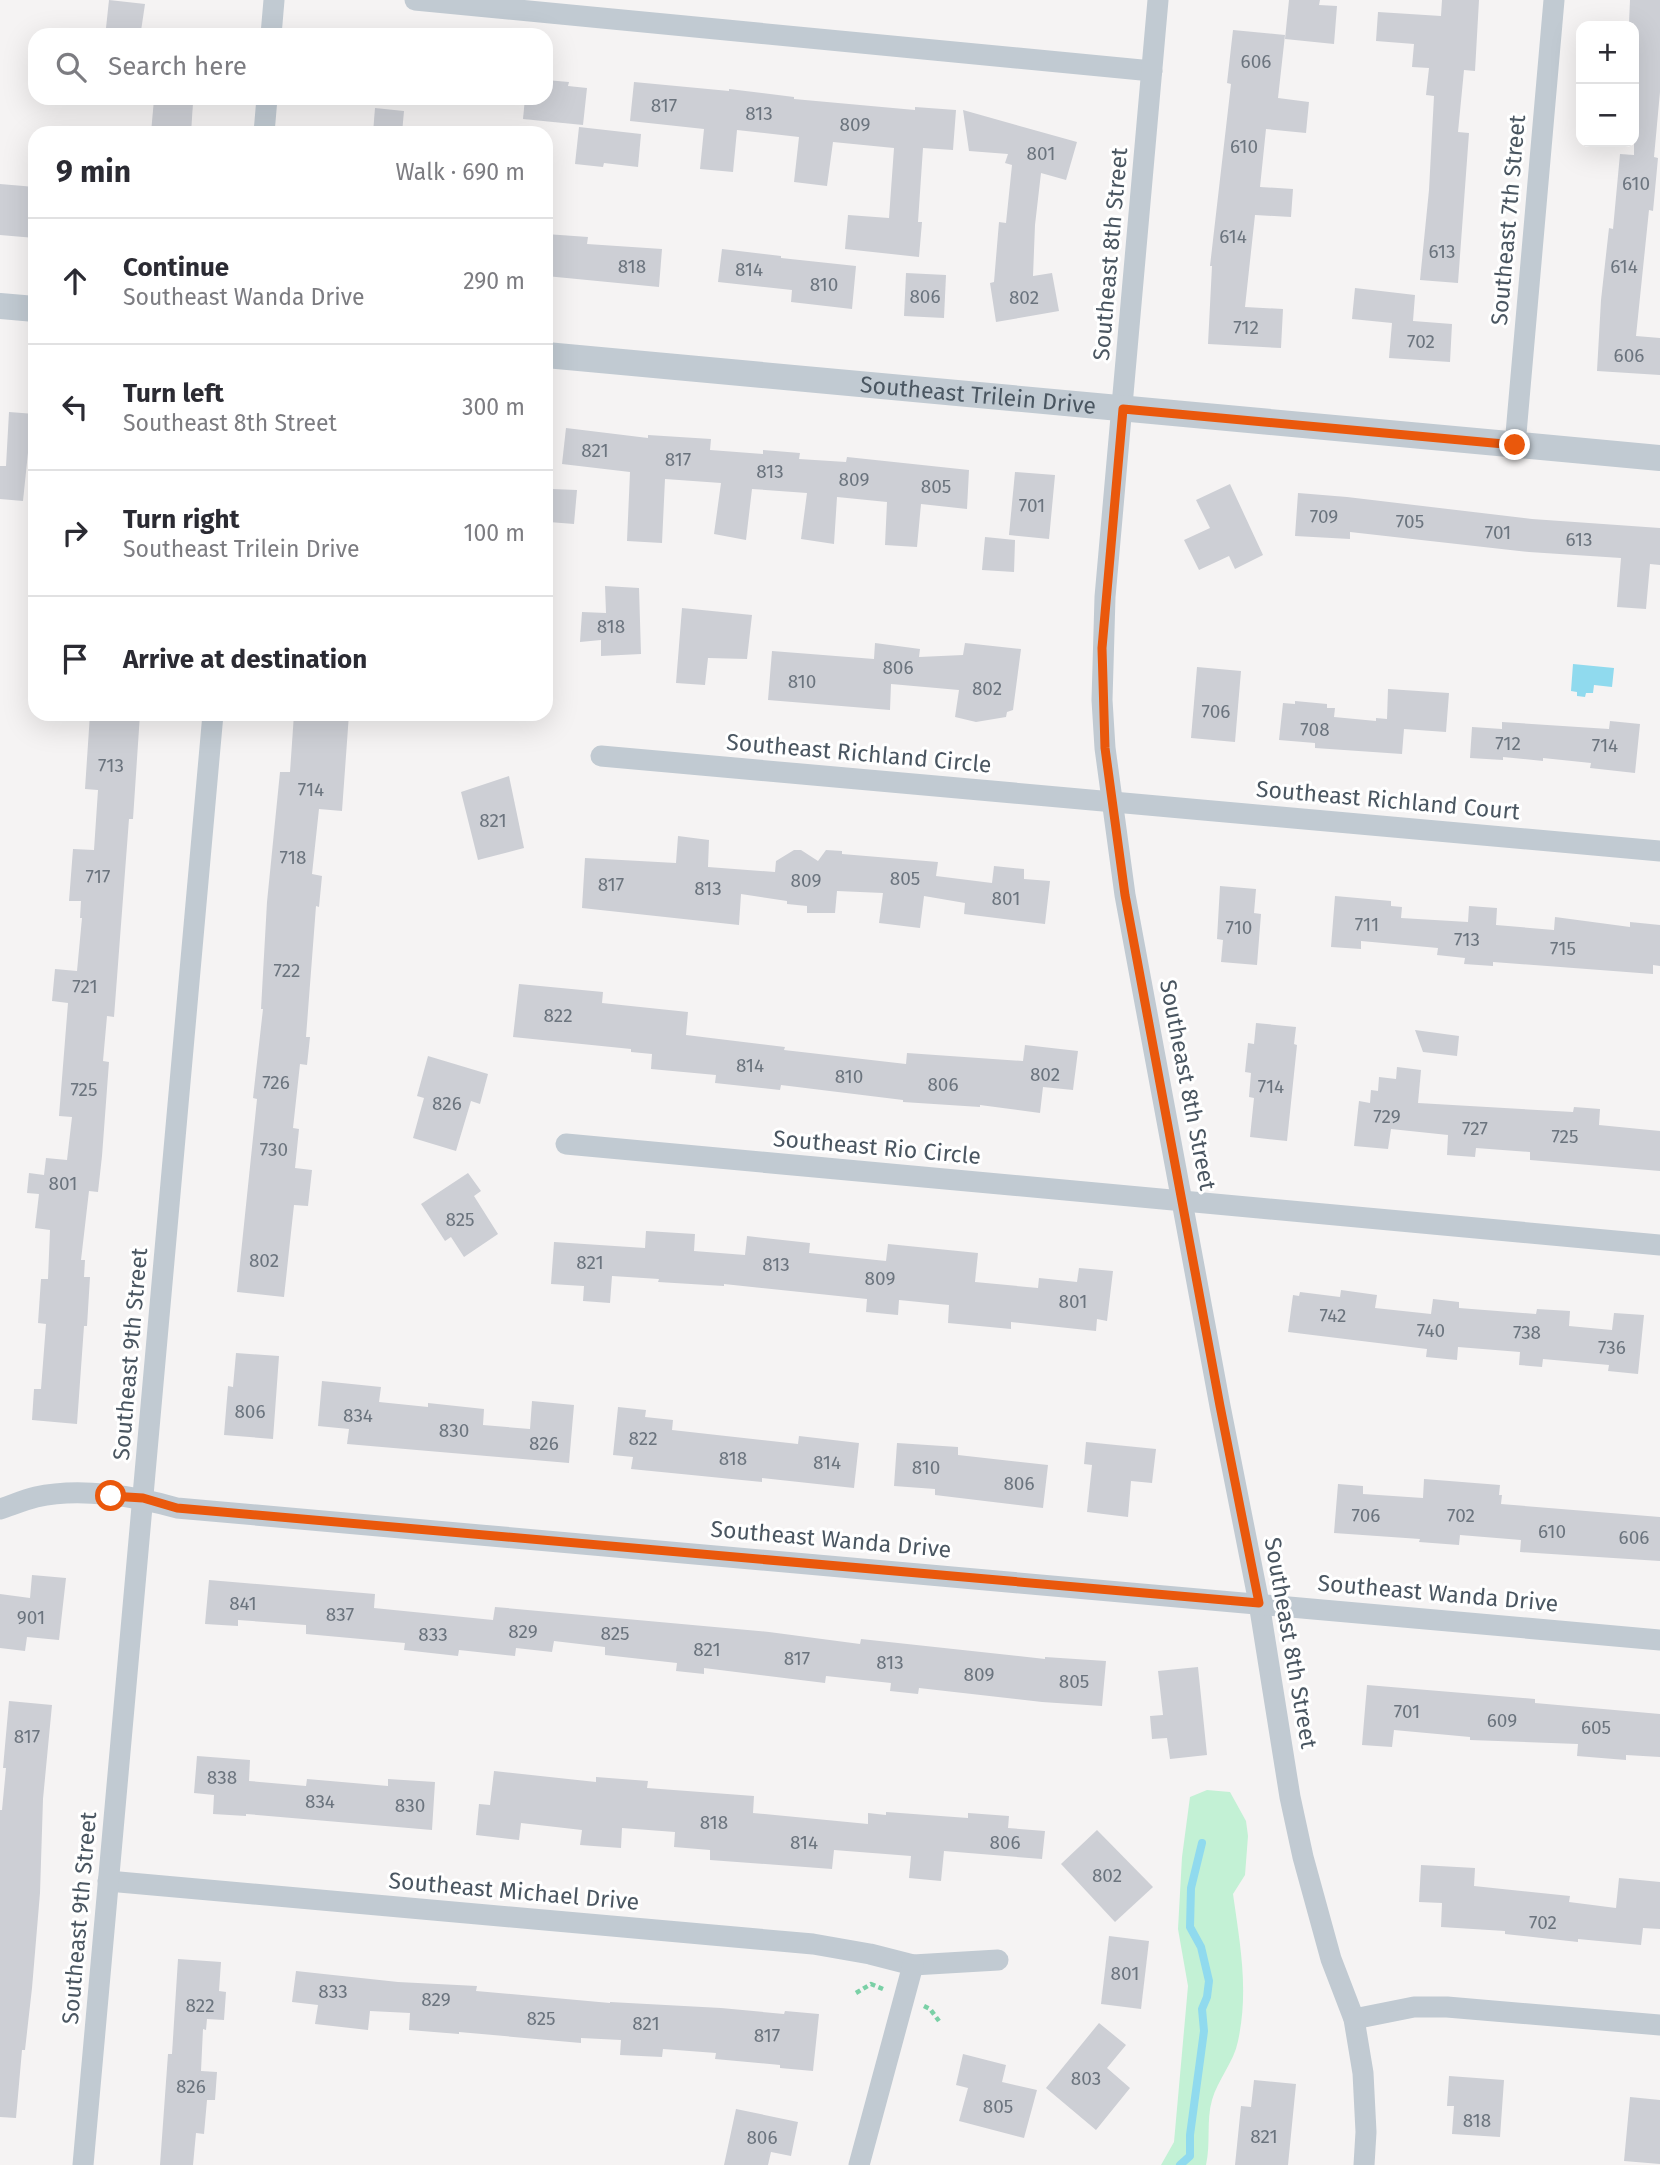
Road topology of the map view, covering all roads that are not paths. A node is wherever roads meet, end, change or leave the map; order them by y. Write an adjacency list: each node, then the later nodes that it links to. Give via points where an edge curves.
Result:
1 (274, 0): 5 (street)
2 (415, 0): 6 (street)
3 (1158, 0): 6 (street, Southeast 8th Street)
4 (1554, 0): 13 (street, Southeast 7th Street)
5 (272, 28)
6 (1152, 71): 12 (street, Southeast 8th Street)
7 (266, 105): 8 (street)
8 (265, 126)
9 (0, 306): 10 (street)
10 (28, 308)
11 (553, 356): 12 (street, Southeast Trilein Drive)
12 (1123, 409): 13 (street, Southeast Trilein Drive); 17 (street, Southeast 8th Street, via 1102,648)
13 (1515, 445): 14 (street, Southeast Trilein Drive)
14 (1660, 458)
15 (212, 721): 22 (street, Southeast 9th Street)
16 (601, 756): 17 (street, Southeast Richland Circle)
17 (1112, 802): 18 (street, Southeast Richland Court); 20 (street, Southeast 8th Street, via 1127,908)
18 (1660, 851)
19 (566, 1144): 20 (street, Southeast Rio Circle)
20 (1183, 1202): 21 (street); 24 (street, Southeast 8th Street)
21 (1660, 1245)
22 (143, 1498): 23 (street, Southeast Wanda Drive, via 60,1493); 24 (street, Southeast Wanda Drive, via 177,1508); 26 (street, Southeast 9th Street)
23 (0, 1509)
24 (1259, 1603): 25 (street, Southeast Wanda Drive); 29 (street, Southeast 8th Street, via 1303,1857 1331,1959)
25 (1660, 1640)
26 (108, 1881): 28 (street, Southeast Michael Drive, via 814,1944); 31 (street, Southeast 9th Street)
27 (998, 1960): 28 (street, Southeast Michael Drive)
28 (914, 1965): 32 (street)
29 (1354, 2020): 30 (street, via 1414,2007 1447,2007); 33 (street, Southeast 8th Street, via 1363,2073)
30 (1660, 2025)
31 (83, 2165)
32 (859, 2165)
33 (1364, 2165)

